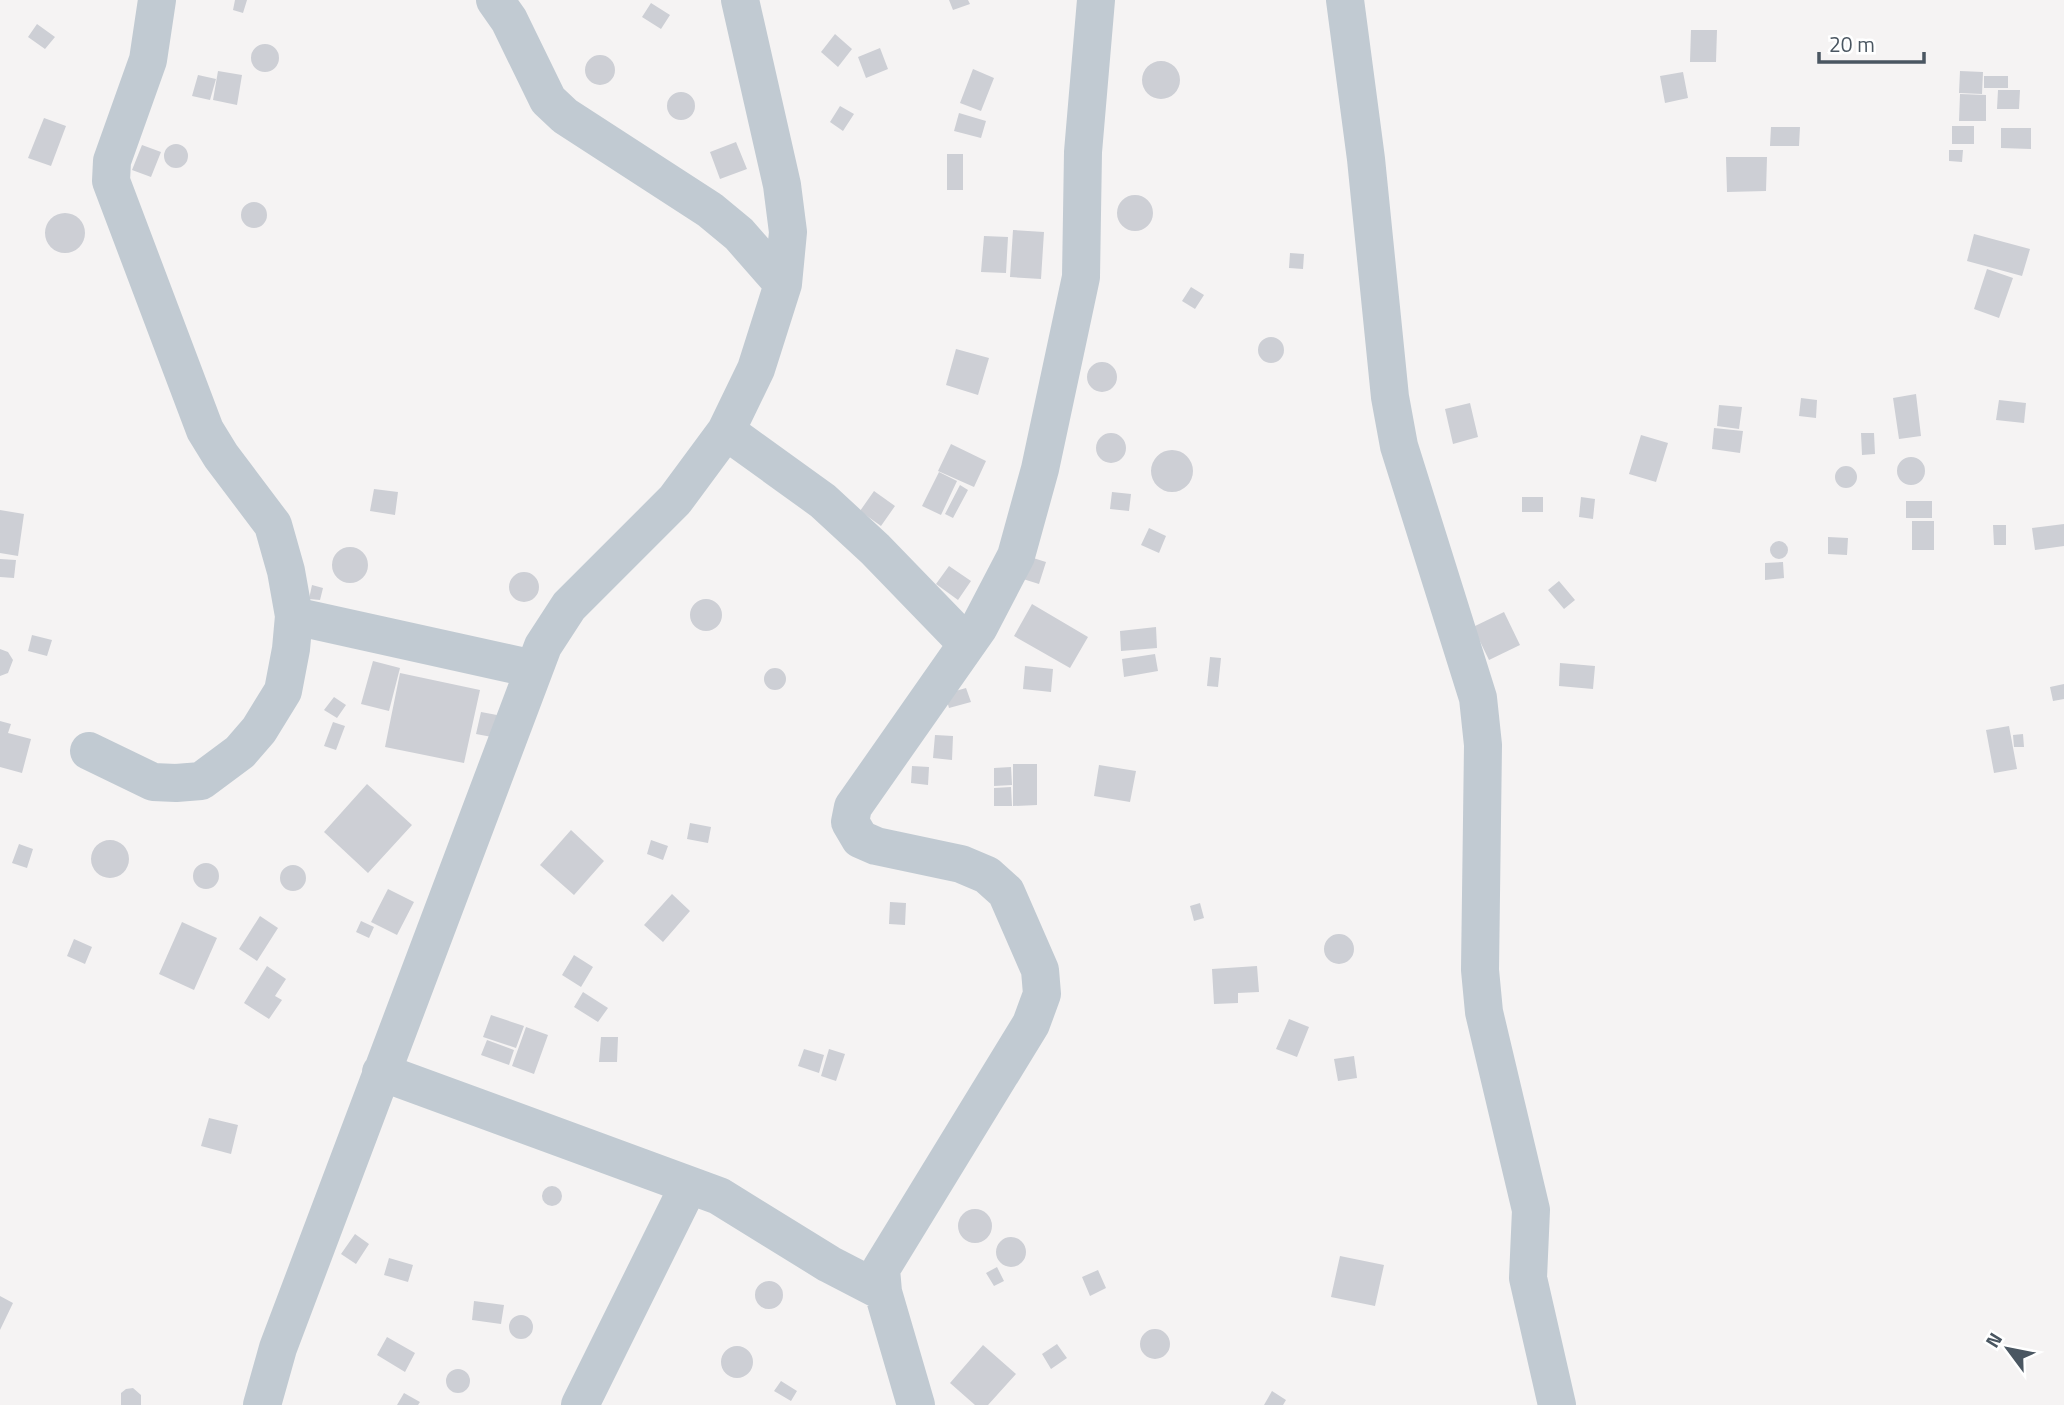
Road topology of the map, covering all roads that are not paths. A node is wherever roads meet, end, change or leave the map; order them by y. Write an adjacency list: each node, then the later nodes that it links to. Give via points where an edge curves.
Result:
1 (157, 0): 8 (street, via 148,60 112,161 111,181 205,430 273,525)
2 (495, 0): 6 (street, via 548,100 565,116 710,210 739,234)
3 (740, 0): 6 (street, via 782,185 788,232)
4 (1096, 0): 9 (street, via 1083,152 1081,277 1040,469 1016,556)
5 (1345, 0): 18 (street, via 1399,446 1478,698 1483,745 1483,998 1531,1210 1528,1278)
6 (783, 284): 7 (street, via 756,369)
7 (726, 431): 9 (street, via 824,501); 10 (street, via 675,500 569,606)
8 (294, 616): 10 (street); 11 (street, via 283,691 240,752 201,780 153,782)
9 (967, 644): 14 (street, via 853,807 850,822 860,839 961,864 987,875 1006,892 1041,970 1042,994 1031,1024 881,1269)
10 (534, 669): 12 (street)
11 (89, 751)
12 (381, 1072): 13 (street); 15 (street, via 278,1348)
13 (688, 1187): 14 (street, via 719,1196); 16 (street)
14 (883, 1292): 17 (street)
15 (262, 1405)
16 (580, 1405)
17 (916, 1405)
18 (1557, 1405)

